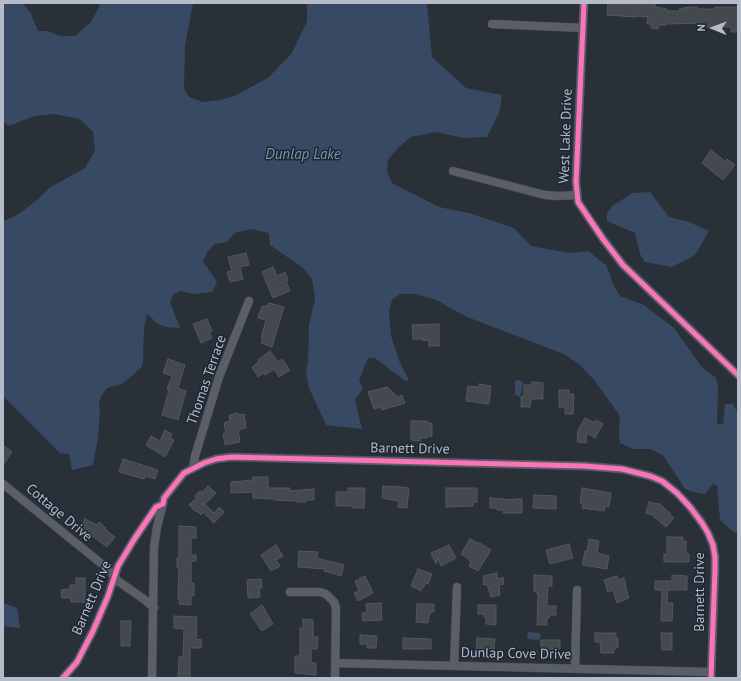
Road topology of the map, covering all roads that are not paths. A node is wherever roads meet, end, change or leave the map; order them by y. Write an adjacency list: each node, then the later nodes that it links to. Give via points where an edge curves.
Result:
1 (584, 3): 3 (street, West Lake Drive)
2 (492, 24): 3 (street)
3 (583, 28): 5 (street, West Lake Drive)
4 (453, 171): 5 (street, via 545,195)
5 (577, 195): 7 (street, West Lake Drive, via 585,213 623,265)
6 (249, 301): 8 (street, Thomas Terrace, via 219,377)
7 (738, 375)
8 (193, 468): 10 (street, Barnett Drive, via 184,473 164,498); 19 (street, Barnett Drive, via 216,459 231,457 584,466 622,469 650,476 677,493 690,507 708,533 712,545 715,570)
9 (3, 484): 11 (street, Cottage Drive)
10 (163, 504): 11 (street, Barnett Drive, via 156,507); 15 (street, via 154,547)
11 (114, 576): 15 (street, Cottage Drive); 20 (street, Barnett Drive, via 93,631 77,662)
12 (457, 587): 17 (street)
13 (577, 590): 18 (street)
14 (290, 592): 16 (street, via 320,592 334,602)
15 (154, 608): 21 (street)
16 (335, 663): 17 (street, Dunlap Cove Drive); 22 (street)
17 (454, 665): 18 (street, Dunlap Cove Drive)
18 (575, 668): 19 (street, Dunlap Cove Drive)
19 (711, 675)
20 (63, 678)
21 (152, 678)
22 (335, 678)

